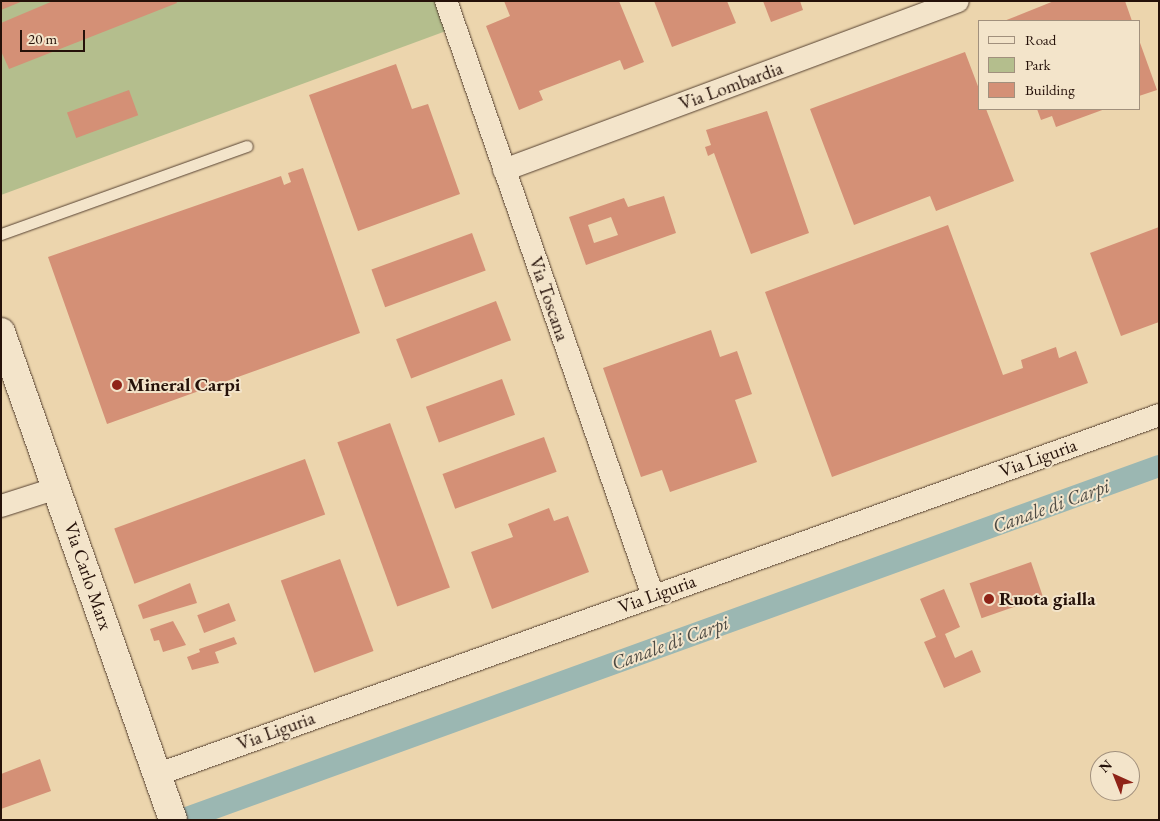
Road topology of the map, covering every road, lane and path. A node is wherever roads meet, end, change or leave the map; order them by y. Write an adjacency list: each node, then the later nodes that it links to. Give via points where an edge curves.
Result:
1 (446, 1): 4 (street, Via Toscana)
2 (958, 1): 4 (street, Via Lombardia)
3 (247, 146): 5 (lane)
4 (504, 170): 10 (street, Via Toscana)
5 (1, 234)
6 (1, 332): 8 (street, Via Carlo Marx)
7 (1159, 415): 10 (street, Via Liguria)
8 (57, 488): 9 (street); 11 (street, Via Carlo Marx)
9 (1, 506)
10 (652, 596): 11 (street, Via Liguria)
11 (164, 798)

